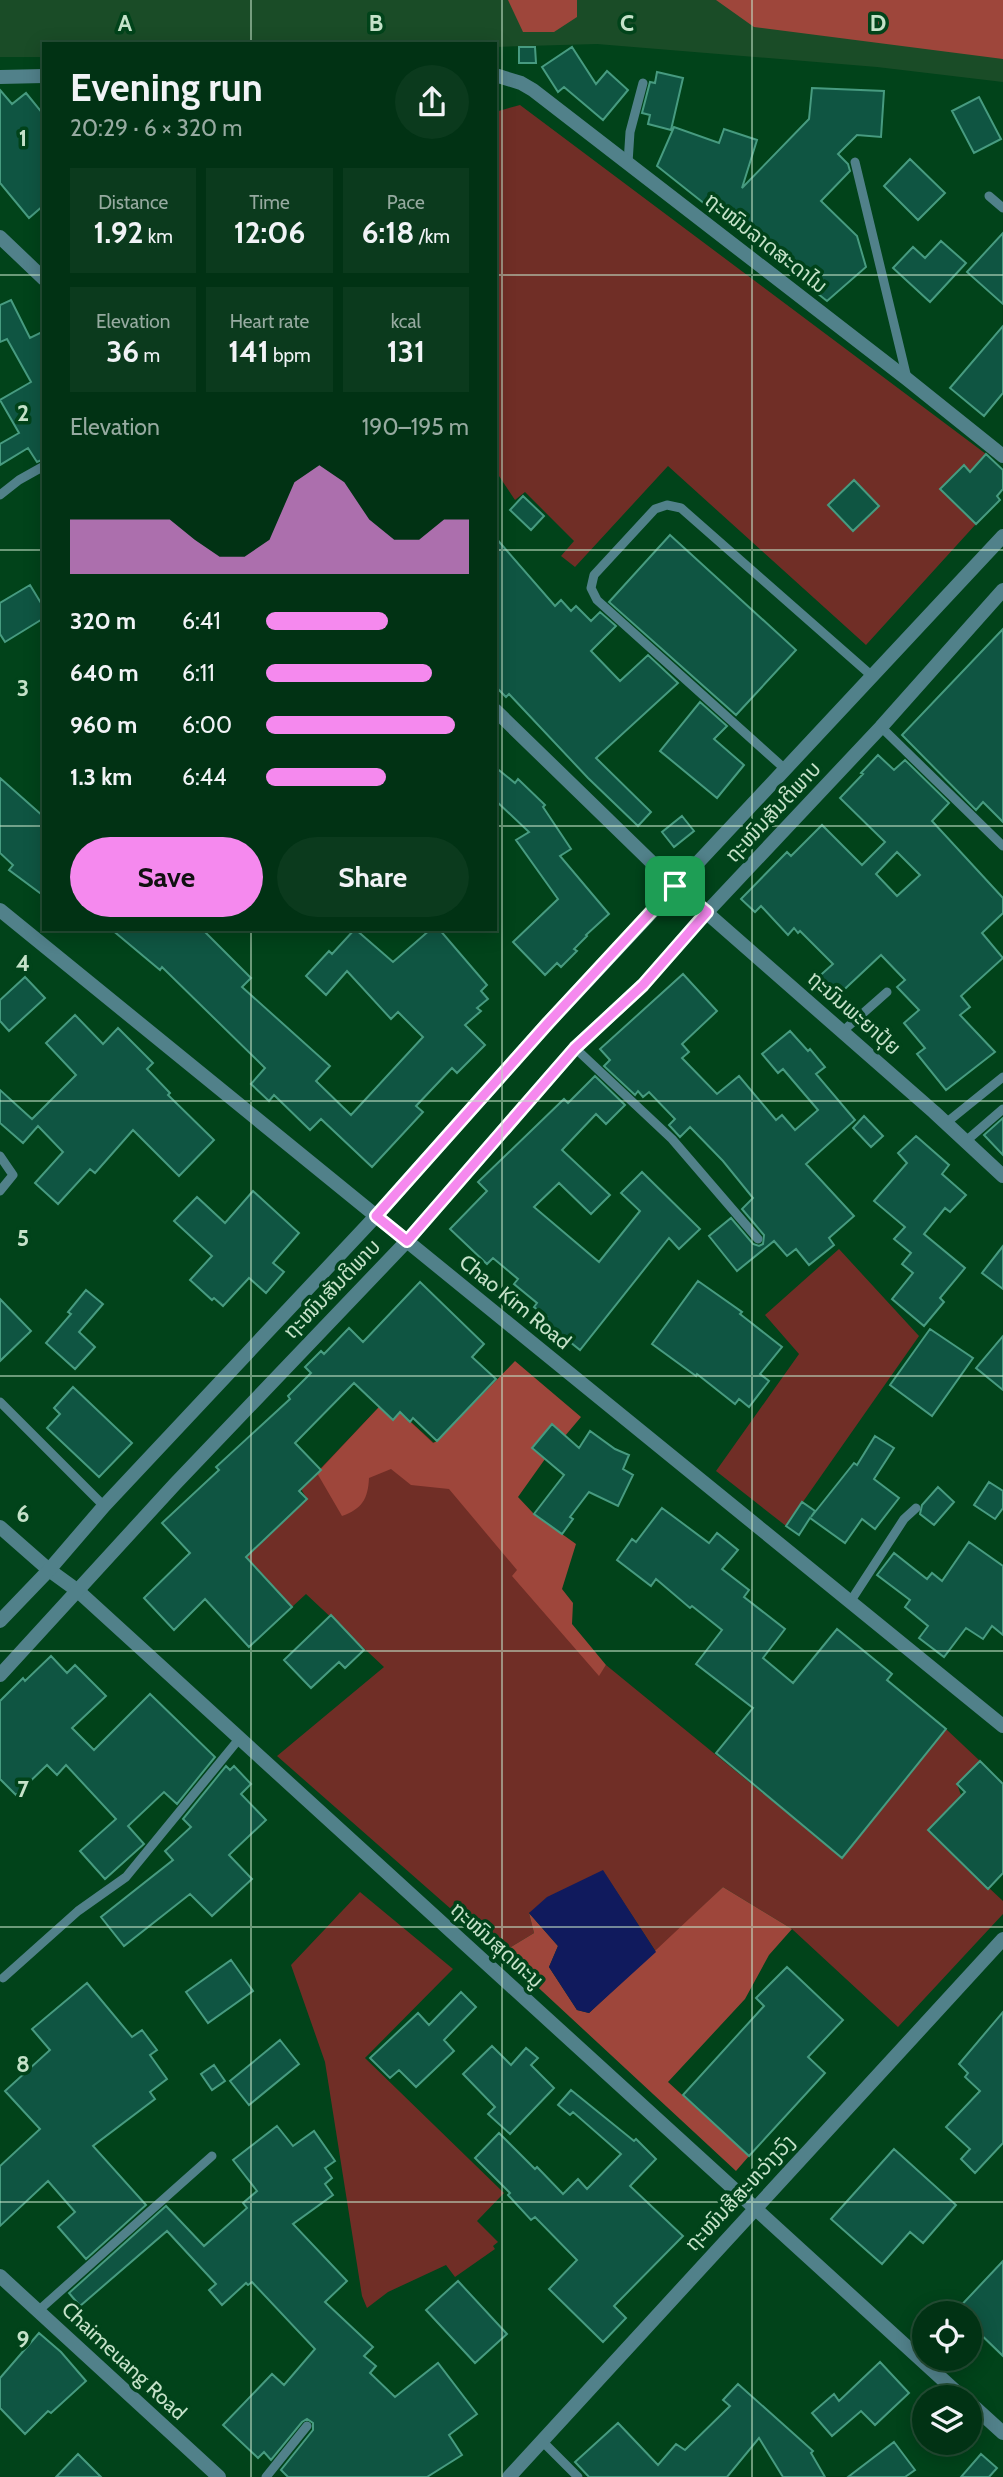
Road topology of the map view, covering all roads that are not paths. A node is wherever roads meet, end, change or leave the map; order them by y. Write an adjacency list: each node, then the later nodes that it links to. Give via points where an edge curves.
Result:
1 (42, 76): 3 (street)
2 (497, 76): 6 (street, ຖະໜົນລາດສະດາໄນ, via 533,90)
3 (0, 77)
4 (643, 83): 6 (lane, via 630,132)
5 (855, 162): 11 (lane)
6 (628, 163): 11 (street, ຖະໜົນລາດສະດາໄນ)
7 (989, 196): 8 (lane)
8 (1003, 208)
9 (0, 237): 10 (street)
10 (42, 277)
11 (907, 379): 12 (street, ຖະໜົນລາດສະດາໄນ)
12 (1003, 456)
13 (42, 467): 14 (lane)
14 (0, 495)
15 (1003, 536): 17 (street, ຖະໜົນສັນຕິພາບ)
16 (1003, 590): 19 (street, ຖະໜົນສັນຕິພາບ)
17 (872, 676): 20 (street, ຖະໜົນສັນຕິພາບ); 20 (lane, via 681,508 667,505 655,509 593,576 590,588 597,600)
18 (497, 712): 22 (street, ຖະນົນພະຍາປຸ້ຍ)
19 (881, 727): 21 (lane); 24 (street, ຖະໜົນສັນຕິພາບ)
20 (785, 769): 22 (street, ຖະໜົນສັນຕິພາບ)
21 (1003, 846)
22 (675, 886): 24 (street, ຖະນົນພະຍາປຸ້ຍ); 35 (street, ຖະໜົນສັນຕິພາບ)
23 (0, 910): 35 (street, Chao Kim Road)
24 (707, 912): 26 (street, ຖະນົນພະຍາປຸ້ຍ); 27 (street, ຖະໜົນສັນຕິພາບ, via 643,985)
25 (887, 992): 26 (lane)
26 (843, 1031): 30 (street, ຖະນົນພະຍາປຸ້ຍ)
27 (575, 1048): 36 (lane, via 672,1139); 37 (street, ຖະໜົນສັນຕິພາບ)
28 (1003, 1077): 30 (lane)
29 (1003, 1109): 31 (lane)
30 (946, 1123): 31 (street, ຖະນົນພະຍາປຸ້ຍ)
31 (966, 1141): 33 (street, ຖະນົນພະຍາປຸ້ຍ)
32 (0, 1156): 34 (lane, via 13,1175)
33 (1003, 1176)
34 (0, 1191)
35 (376, 1216): 37 (street, Chao Kim Road); 39 (street, ຖະໜົນສັນຕິພາບ)
36 (758, 1239)
37 (407, 1241): 43 (street, ຖະໜົນສັນຕິພາບ); 44 (street, Chao Kim Road)
38 (0, 1402): 39 (lane)
39 (104, 1506): 42 (street, ຖະໜົນສັນຕິພາບ)
40 (916, 1507): 44 (lane)
41 (0, 1527): 42 (street, ຖະໜົນສຸດທະນູ)
42 (49, 1570): 43 (street, ຖະໜົນສຸດທະນູ); 45 (street, ຖະໜົນສັນຕິພາບ)
43 (78, 1591): 46 (street, ຖະໜົນສັນຕິພາບ); 48 (street, ຖະໜົນສຸດທະນູ)
44 (849, 1602): 47 (street, Chao Kim Road)
45 (0, 1621)
46 (0, 1675)
47 (1003, 1726)
48 (239, 1739): 50 (lane, via 126,1877 78,1912); 52 (street, ຖະໜົນສຸດທະນູ)
49 (1003, 1939): 52 (street, ຖະໜົນສີສະຫວ່າງວົງ)
50 (4, 1978)
51 (212, 2156): 54 (lane)
52 (754, 2208): 55 (street, ຖະໜົນສຸດທະນູ); 59 (street, ຖະໜົນສີສະຫວ່າງວົງ)
53 (0, 2276): 54 (street, Chaimeuang Road)
54 (38, 2311): 60 (street, Chaimeuang Road)
55 (949, 2385)
56 (982, 2414): 58 (street)
57 (307, 2427): 61 (lane)
58 (1003, 2433)
59 (542, 2441): 62 (street, ຖະໜົນສີສະຫວ່າງວົງ); 63 (lane)
60 (219, 2477)
61 (266, 2477)
62 (509, 2477)
63 (578, 2477)

